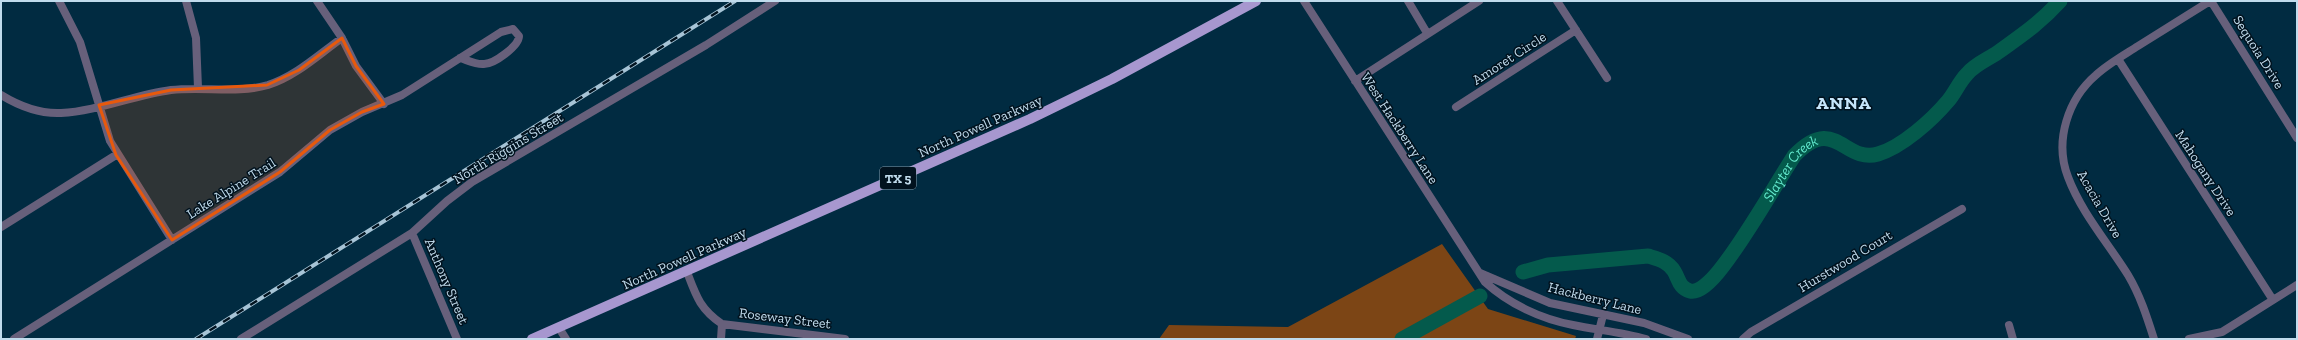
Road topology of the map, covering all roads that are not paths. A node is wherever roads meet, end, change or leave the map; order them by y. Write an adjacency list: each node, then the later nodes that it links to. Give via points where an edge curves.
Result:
1 (59, 1): 21 (street, via 80,42)
2 (186, 1): 18 (street, via 196,38)
3 (318, 1): 13 (street)
4 (775, 1): 27 (street, North Riggins Street, via 706,45 472,182)
5 (1256, 1): 30 (main road, North Powell Parkway / TX 5, via 1030,120)
6 (1304, 1): 17 (street, West Hackberry Lane)
7 (1408, 1): 12 (street)
8 (1479, 1): 12 (street)
9 (1557, 1): 11 (street)
10 (2210, 1): 15 (street, Acacia Drive); 23 (street, Sequoia Drive)
11 (1576, 30): 16 (street); 22 (street, Amoret Circle)
12 (1427, 33): 17 (street)
13 (342, 38): 18 (street, via 299,70 267,85 248,88); 20 (street, via 356,66)
14 (460, 58): 14 (street, Lake Alpine Trail, via 506,30 513,29 519,36 516,45 490,63 480,64); 20 (street, Lake Alpine Trail)
15 (2118, 59): 32 (street, Mahogany Drive); 50 (street, Acacia Drive, via 2096,75 2078,94 2069,112 2063,154 2067,176 2075,193 2129,276)
16 (1607, 78)
17 (1355, 81): 29 (street, West Hackberry Lane)
18 (198, 88): 21 (street, via 148,94)
19 (1, 95): 21 (street, via 26,108 46,112 77,111)
20 (384, 104): 28 (street, Lake Alpine Trail, via 362,112 330,130 280,172)
21 (99, 105): 24 (street)
22 (1456, 107)
23 (2297, 138)
24 (116, 155): 26 (street); 28 (street)
25 (1962, 209): 48 (street, Hurstwood Court, via 1941,219)
26 (1, 227)
27 (412, 233): 39 (street, North Riggins Street); 40 (street, Anthony Street)
28 (172, 240): 38 (street, Lake Alpine Trail)
29 (1475, 268): 33 (street, Hackberry Lane, via 1490,279 1507,283 1550,303); 37 (street, Hackberry Lane, via 1490,287 1518,305 1561,322)
30 (686, 272): 34 (street, via 699,302 709,315); 36 (main road, North Powell Parkway / TX 5)
31 (2297, 285): 32 (street)
32 (2273, 300): 51 (street, via 2222,332)
33 (1603, 315): 37 (street); 47 (street, Hackberry Lane, via 1644,324)
34 (722, 324): 43 (street); 44 (street, Roseway Street)
35 (2009, 325): 49 (street)
36 (559, 328): 41 (main road, North Powell Parkway / TX 5); 42 (street)
37 (1600, 330): 45 (street); 46 (street, Hackberry Lane)
38 (14, 339)
39 (241, 339)
40 (458, 339)
41 (532, 339)
42 (566, 339)
43 (721, 339)
44 (845, 339)
45 (1597, 339)
46 (1646, 339)
47 (1688, 339)
48 (1743, 339)
49 (2013, 339)
50 (2154, 339)
51 (2189, 339)

